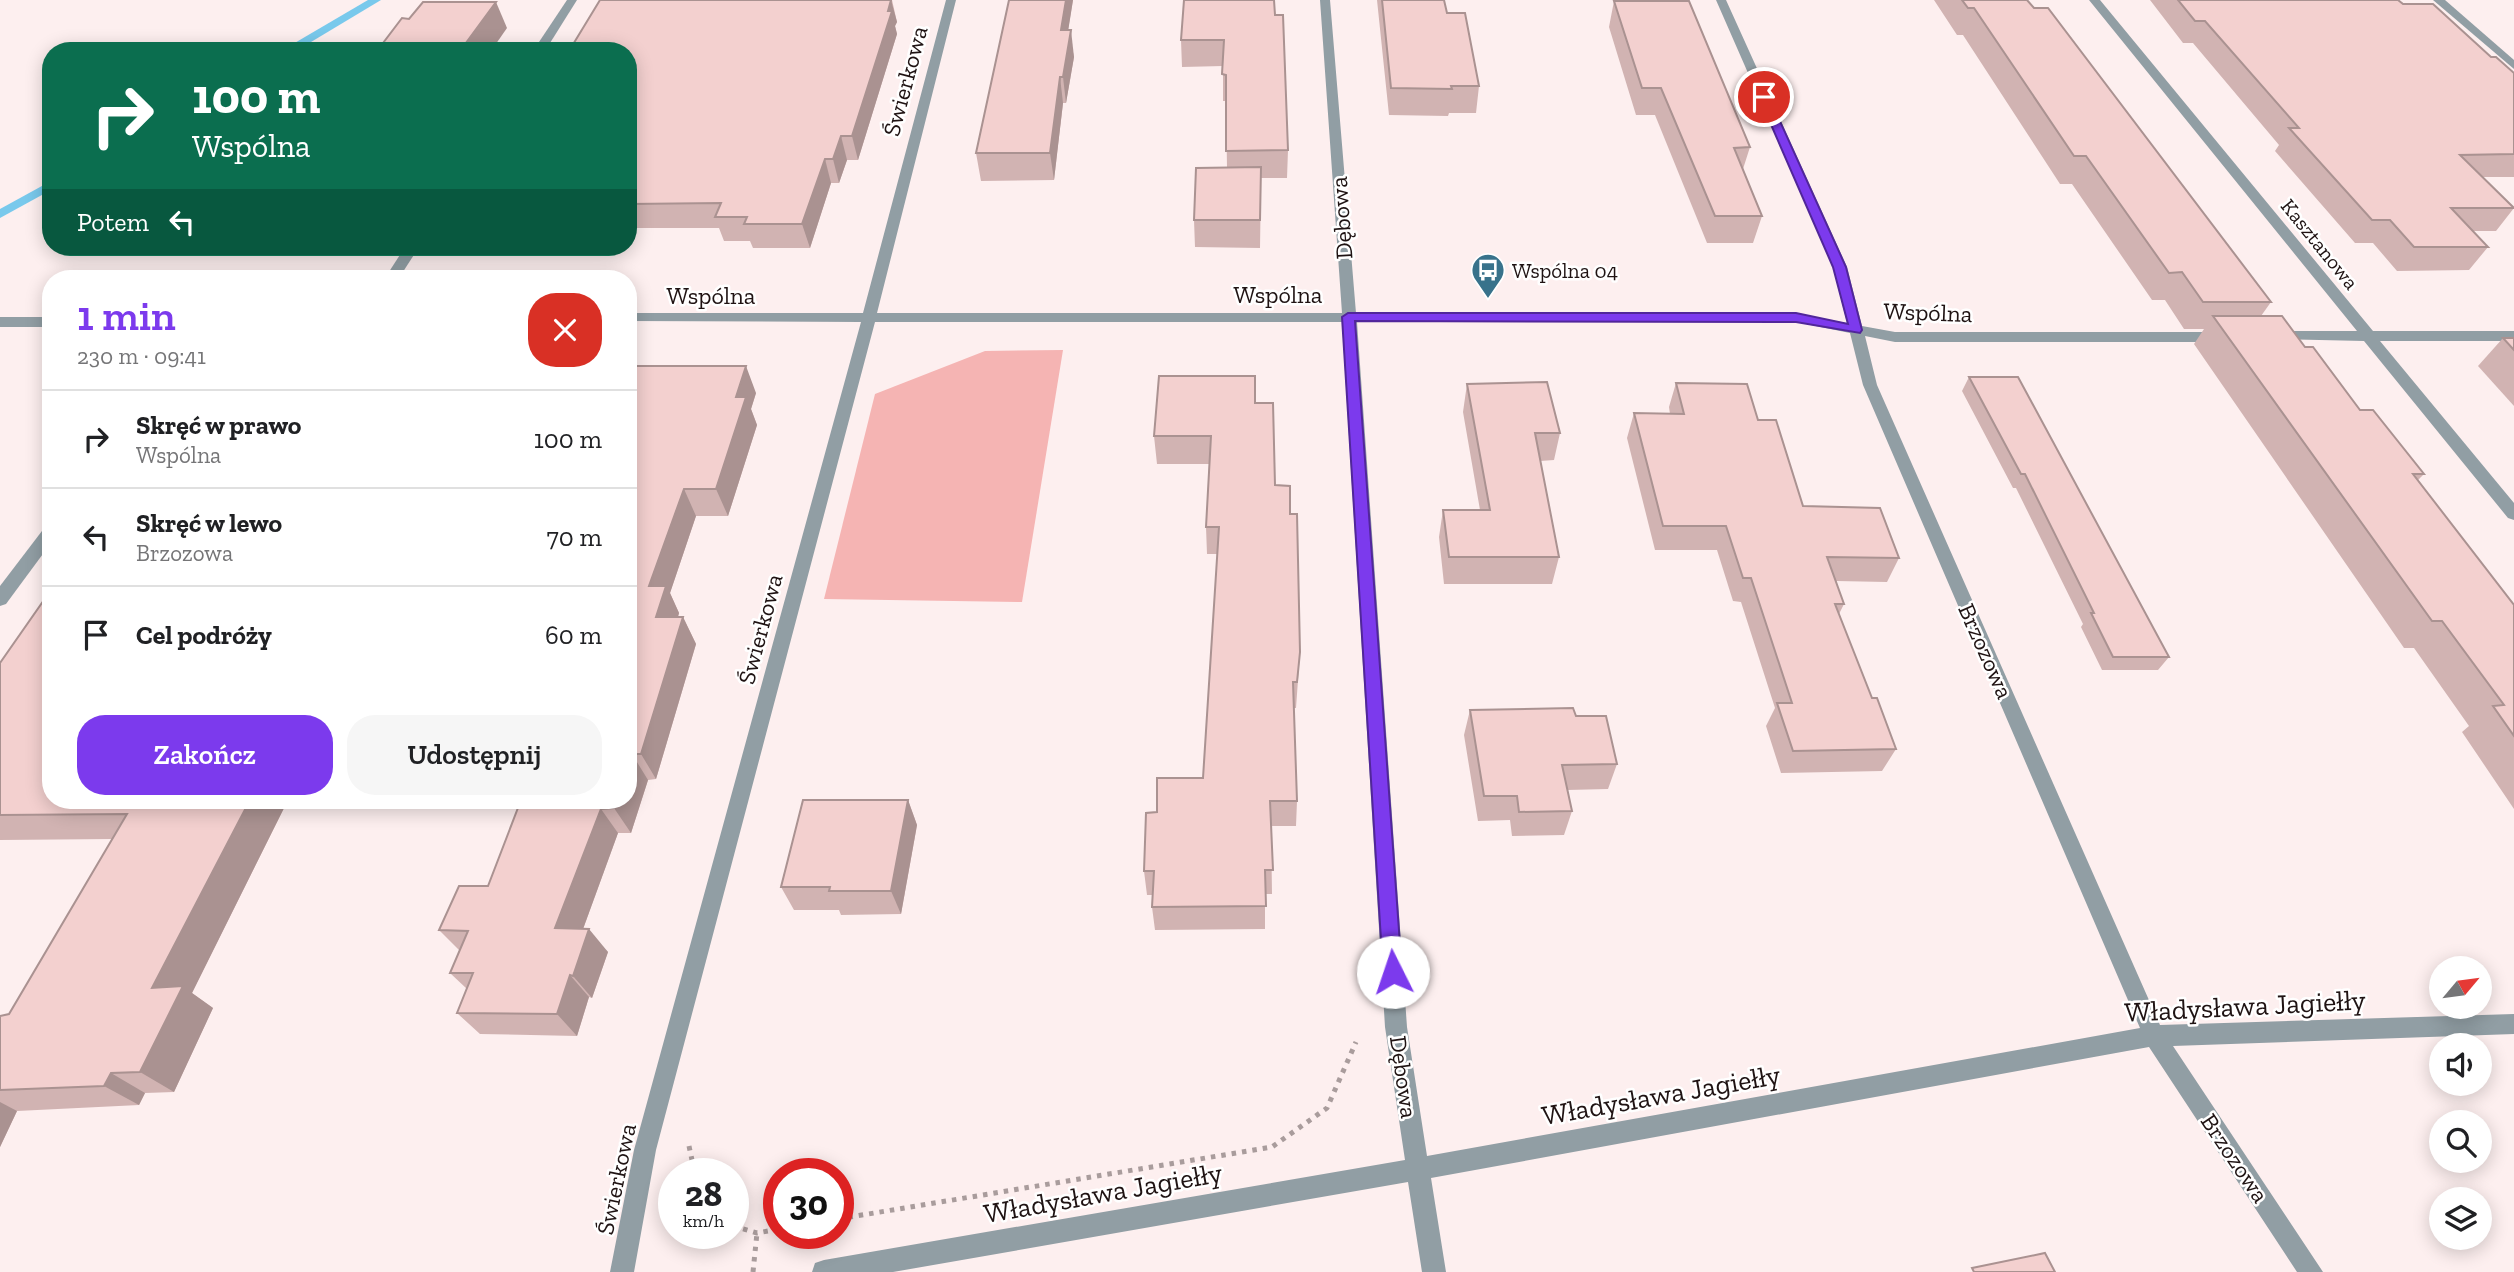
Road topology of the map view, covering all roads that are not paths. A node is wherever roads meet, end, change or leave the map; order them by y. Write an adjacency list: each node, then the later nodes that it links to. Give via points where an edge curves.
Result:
1 (572, 0): 7 (street)
2 (951, 0): 11 (street, Świerkowa)
3 (1325, 0): 10 (street, Dębowa)
4 (1721, 0): 14 (street, Brzozowa, via 1840,267)
5 (2094, 0): 15 (street, Kasztanowa)
6 (2438, 0): 8 (street)
7 (545, 42)
8 (2514, 66)
9 (637, 317): 11 (street, Wspólna)
10 (1348, 317): 11 (street, Wspólna); 14 (street, Wspólna, via 1796,317); 22 (street, Dębowa, via 1396,1027)
11 (869, 318): 23 (street, Świerkowa, via 645,1150)
12 (0, 322): 13 (street)
13 (42, 322)
14 (1856, 330): 15 (street, Wspólna, via 1895,338); 21 (street, Brzozowa, via 1870,385)
15 (2369, 336): 16 (street, Wspólna); 17 (street, Kasztanowa)
16 (2514, 336)
17 (2514, 514)
18 (42, 543): 19 (street)
19 (0, 599)
20 (2514, 1024): 21 (street, Władysława Jagiełły)
21 (2154, 1036): 22 (street, Władysława Jagiełły); 26 (street, Brzozowa)
22 (1418, 1169): 24 (street, Władysława Jagiełły); 25 (street, Dębowa)
23 (622, 1272)
24 (824, 1272)
25 (1434, 1272)
26 (2311, 1272)

